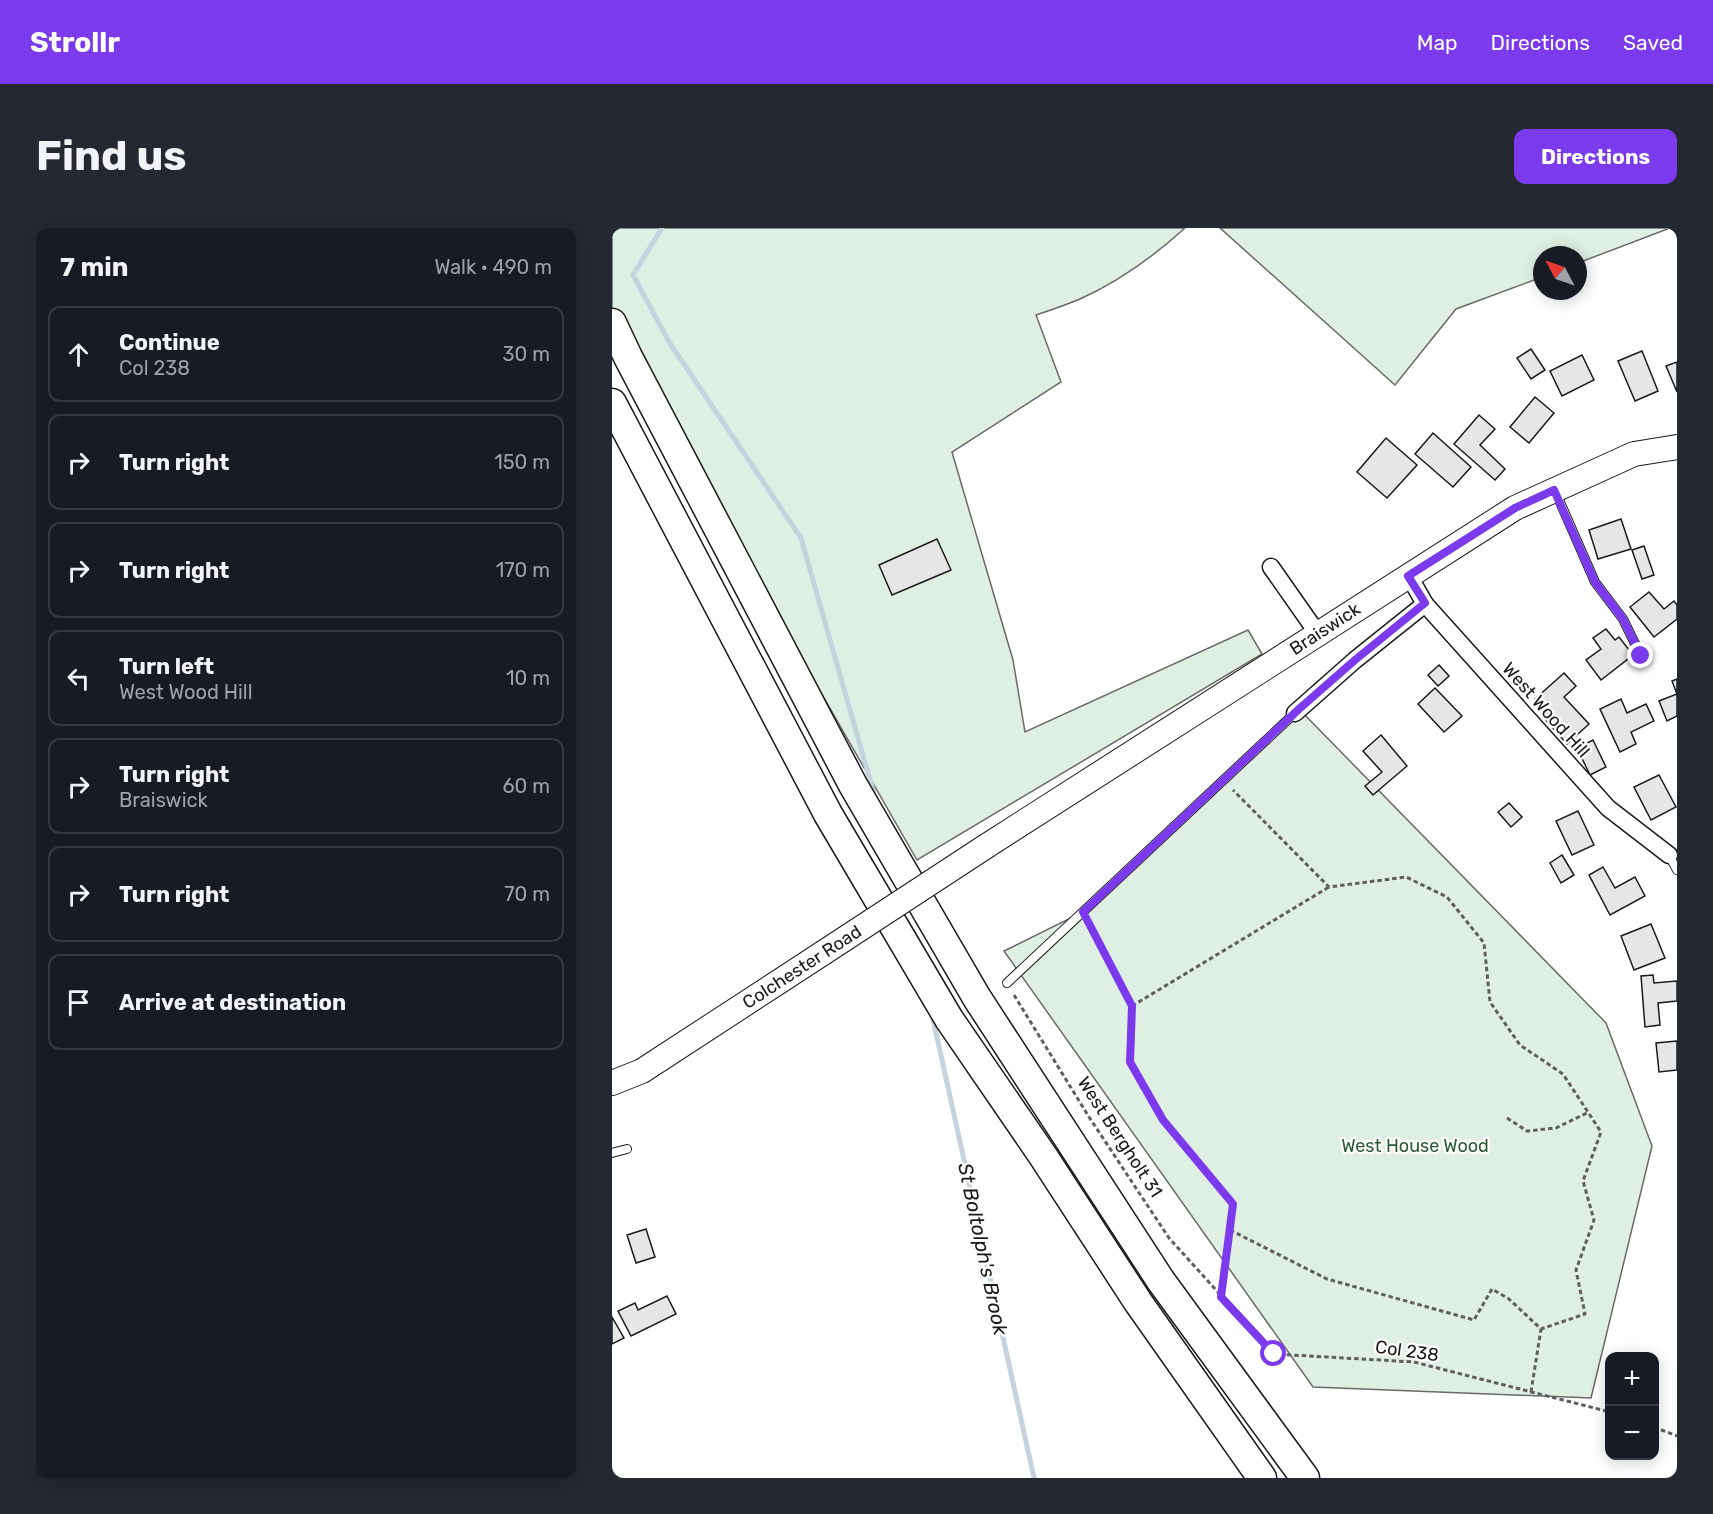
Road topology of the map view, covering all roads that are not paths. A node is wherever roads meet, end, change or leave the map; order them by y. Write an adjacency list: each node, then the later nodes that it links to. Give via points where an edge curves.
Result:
1 (612, 323): 18 (highway, via 853,785 977,998 1161,1281)
2 (612, 403): 17 (highway, via 828,814 949,1019 1138,1302)
3 (1677, 447): 4 (main road, Braiswick, via 1634,454)
4 (1554, 490): 6 (main road, Braiswick, via 1515,508); 9 (lane, via 1595,582 1623,619)
5 (1271, 567): 8 (street)
6 (1408, 576): 7 (street, West Wood Hill); 8 (main road, Braiswick)
7 (1425, 603): 10 (street); 12 (street, West Wood Hill, via 1608,808)
8 (1318, 634): 11 (main road, Braiswick)
9 (1641, 656)
10 (1295, 713): 13 (lane)
11 (988, 845): 14 (main road, Colchester Road, bridge, via 642,1071)
12 (1673, 863)
13 (1007, 983)
14 (612, 1083)
15 (627, 1149): 16 (lane)
16 (612, 1153)
17 (1262, 1478)
18 (1305, 1478)

